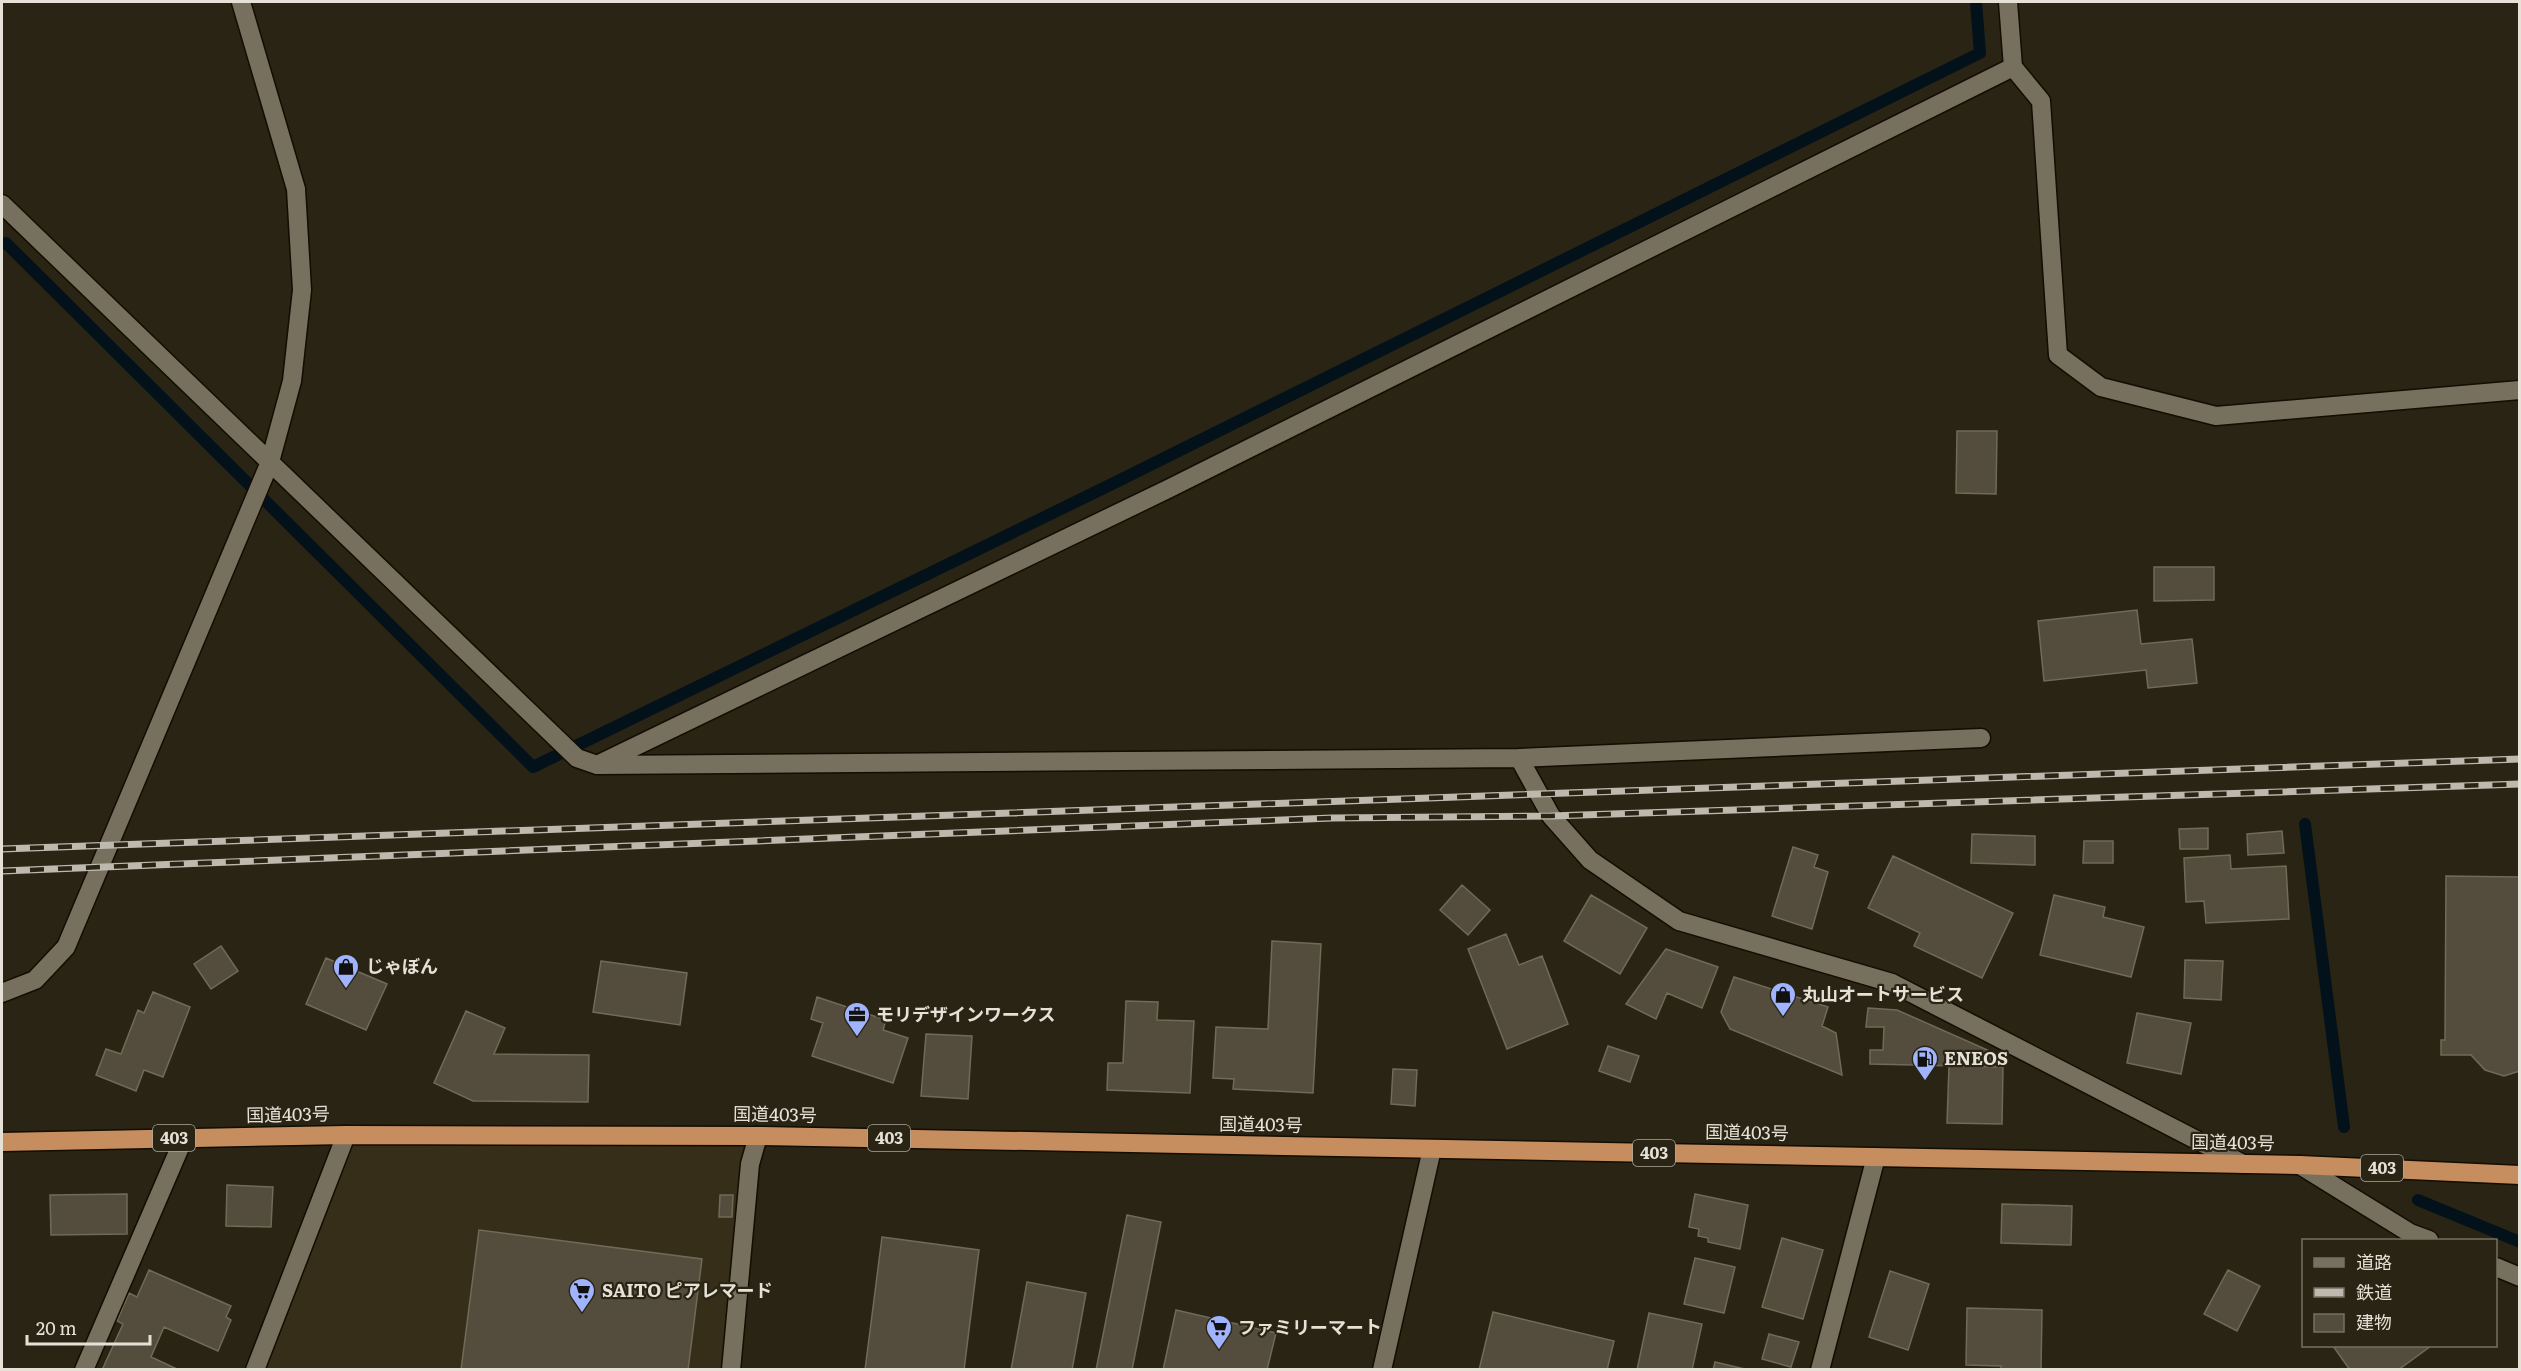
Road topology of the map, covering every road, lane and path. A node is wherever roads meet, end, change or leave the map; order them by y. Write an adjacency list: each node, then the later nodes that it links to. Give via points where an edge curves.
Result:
1 (241, 2): 6 (street, via 296,189 302,290 292,381)
2 (2008, 2): 3 (street)
3 (2013, 67): 5 (street, via 2041,101 2058,355 2102,387 2216,416); 9 (street, via 1168,489)
4 (2, 204): 6 (street)
5 (2520, 390)
6 (270, 462): 9 (street, via 577,758); 10 (street, via 66,948 35,980)
7 (1981, 738): 8 (street)
8 (1519, 758): 9 (street); 17 (street, via 1551,816 1590,860 1679,921 1892,983)
9 (597, 765)
10 (2, 993)
11 (346, 1135): 12 (highway, 国道403号 / 403); 13 (highway, 国道403号 / 403); 24 (street)
12 (758, 1136): 15 (highway, 国道403号 / 403); 25 (street, via 750,1164)
13 (184, 1138): 14 (highway, 国道403号 / 403); 23 (street)
14 (2, 1142)
15 (1432, 1149): 16 (highway, 国道403号 / 403); 26 (street)
16 (1876, 1157): 17 (highway, 国道403号 / 403); 27 (street)
17 (2243, 1164): 18 (highway, 国道403号 / 403)
18 (2300, 1165): 19 (highway, 国道403号 / 403); 20 (street, via 2410,1233)
19 (2520, 1175)
20 (2426, 1239)
21 (2497, 1267): 22 (street)
22 (2520, 1276)
23 (84, 1370)
24 (255, 1370)
25 (731, 1370)
26 (1382, 1370)
27 (1820, 1370)

